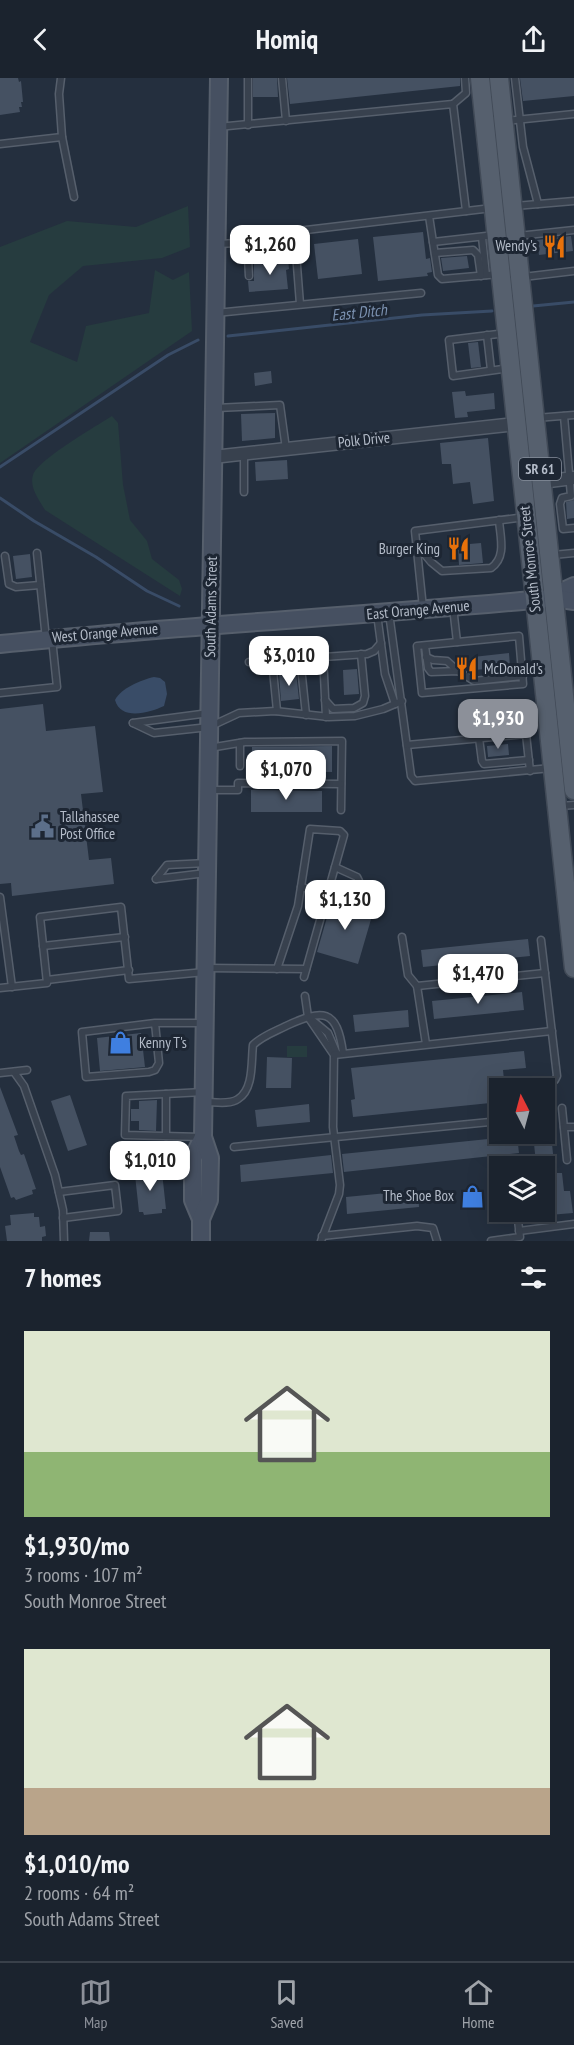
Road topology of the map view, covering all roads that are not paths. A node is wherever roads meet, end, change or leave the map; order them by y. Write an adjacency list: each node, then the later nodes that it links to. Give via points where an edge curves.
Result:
1 (61, 78): 15 (lane)
2 (219, 78): 14 (main road, South Adams Street)
3 (248, 78): 13 (lane)
4 (282, 78): 11 (lane)
5 (465, 78): 9 (lane, via 466,93)
6 (480, 78): 21 (main road, South Monroe Street / SR 61)
7 (499, 78): 12 (main road, South Monroe Street / SR 61)
8 (515, 78): 12 (lane)
9 (453, 104): 11 (lane); 22 (lane)
10 (574, 114): 12 (lane)
11 (286, 121): 13 (lane)
12 (511, 121): 19 (lane, via 523,147); 20 (main road, South Monroe Street / SR 61)
13 (248, 125): 14 (lane)
14 (218, 127): 29 (main road, South Adams Street)
15 (62, 137): 16 (lane); 17 (lane)
16 (0, 144)
17 (75, 197)
18 (574, 201): 19 (lane)
19 (538, 204): 20 (lane)
20 (512, 206): 21 (main road); 27 (main road, South Monroe Street / SR 61)
21 (493, 208): 22 (lane); 26 (main road, South Monroe Street / SR 61)
22 (466, 212): 23 (lane)
23 (429, 216): 25 (lane); 28 (lane)
24 (574, 230): 27 (lane)
25 (273, 235): 29 (lane); 31 (lane)
26 (489, 236): 28 (lane); 33 (main road, South Monroe Street / SR 61)
27 (515, 236): 35 (main road, South Monroe Street / SR 61)
28 (433, 242): 30 (lane)
29 (216, 244): 38 (main road, South Adams Street)
30 (435, 253): 33 (lane, via 473,250); 33 (lane, via 442,279)
31 (275, 255): 34 (lane, via 248,257); 37 (lane, via 296,253)
32 (574, 271): 35 (lane)
33 (489, 275): 39 (main road, South Monroe Street / SR 61)
34 (249, 276)
35 (519, 277): 47 (main road, South Monroe Street / SR 61)
36 (421, 293): 37 (lane)
37 (300, 304): 38 (lane)
38 (215, 313): 44 (main road, South Adams Street)
39 (506, 333): 40 (lane); 41 (main road, South Monroe Street / SR 61)
40 (487, 335): 42 (lane); 42 (lane, via 448,340 453,376)
41 (510, 368): 42 (lane); 43 (main road, South Monroe Street / SR 61)
42 (491, 370)
43 (514, 405): 47 (main road, via 521,414); 48 (main road, South Monroe Street / SR 61)
44 (214, 409): 49 (lane, via 280,405); 51 (main road, South Adams Street)
45 (574, 415): 46 (lane)
46 (564, 416): 47 (lane); 52 (lane)
47 (534, 418): 53 (main road, South Monroe Street / SR 61)
48 (516, 424): 49 (street, Polk Drive); 55 (main road, South Monroe Street / SR 61)
49 (286, 449): 50 (street, Polk Drive)
50 (244, 453): 51 (street, Polk Drive); 54 (lane)
51 (213, 457): 72 (main road, South Adams Street)
52 (572, 479): 53 (street); 57 (lane, via 571,495 562,498)
53 (541, 482): 57 (main road, South Monroe Street / SR 61)
54 (244, 492)
55 (525, 517): 56 (lane); 67 (main road, South Monroe Street / SR 61)
56 (499, 520): 59 (lane, via 416,531); 59 (lane, via 501,552 491,568 442,571)
57 (554, 525): 58 (lane); 62 (main road, South Monroe Street / SR 61)
58 (574, 528)
59 (417, 545): 70 (lane)
60 (37, 553): 64 (lane)
61 (574, 553): 62 (lane)
62 (549, 555): 66 (main road, South Monroe Street / SR 61)
63 (5, 556): 64 (lane, via 9,584)
64 (40, 585): 73 (lane)
65 (574, 586): 66 (main road, East Orange Avenue)
66 (554, 598): 67 (main road, East Orange Avenue); 68 (main road, East Orange Avenue); 103 (main road, South Monroe Street / SR 61, via 566,672)
67 (534, 600): 69 (main road, East Orange Avenue); 84 (main road, South Monroe Street / SR 61)
68 (574, 601)
69 (453, 607): 70 (main road, East Orange Avenue); 74 (lane)
70 (423, 610): 71 (main road, East Orange Avenue)
71 (383, 613): 72 (main road, East Orange Avenue); 75 (lane); 90 (lane)
72 (211, 624): 73 (main road, West Orange Avenue); 94 (main road, South Adams Street)
73 (49, 639): 76 (main road, West Orange Avenue); 88 (lane, via 57,687)
74 (457, 642): 77 (lane); 85 (lane, via 519,636)
75 (381, 643): 78 (lane, via 374,651); 90 (lane, via 385,674)
76 (0, 644)
77 (425, 646): 81 (lane); 87 (lane, via 417,646 422,693 523,684)
78 (361, 654): 79 (lane); 89 (lane, via 363,703 354,708 333,709)
79 (323, 655): 80 (lane); 89 (lane)
80 (300, 657): 82 (lane); 92 (lane)
81 (426, 657): 86 (lane, via 447,661); 86 (lane, via 431,672)
82 (272, 660): 83 (lane); 91 (lane)
83 (249, 662)
84 (541, 664): 85 (lane); 102 (main road, South Monroe Street / SR 61)
85 (522, 666): 87 (lane)
86 (458, 671): 87 (lane, via 474,681)
87 (523, 676)
88 (0, 693)
89 (325, 700): 93 (lane)
90 (399, 702): 93 (lane, via 366,714); 97 (lane)
91 (277, 711): 92 (lane); 94 (lane, via 239,713)
92 (306, 715): 93 (lane)
93 (326, 717)
94 (209, 720): 94 (lane, via 154,733 133,723); 98 (main road, South Adams Street)
95 (479, 738): 97 (lane); 99 (lane, via 484,764); 99 (lane, via 526,734)
96 (240, 743): 98 (lane); 100 (lane); 104 (lane, via 342,741)
97 (407, 745): 101 (lane, via 415,781)
98 (209, 748): 105 (main road, South Adams Street)
99 (529, 760): 101 (lane)
100 (240, 766)
101 (530, 771): 102 (lane)
102 (553, 773): 103 (lane); 106 (main road, South Monroe Street / SR 61)
103 (573, 777)
104 (341, 784): 105 (lane, via 238,783 238,790); 107 (lane)
105 (208, 790): 109 (main road, South Adams Street)
106 (565, 806): 119 (main road, South Monroe Street / SR 61)
107 (341, 810)
108 (335, 867): 110 (lane, via 344,836 340,831 310,829); 111 (lane); 113 (lane, via 357,877)
109 (207, 868): 109 (lane, via 167,865 156,879); 123 (main road, South Adams Street)
110 (301, 887): 111 (lane); 120 (lane)
111 (327, 894): 113 (lane); 121 (lane)
112 (0, 897): 128 (lane)
113 (354, 900): 114 (lane)
114 (367, 903)
115 (125, 937): 118 (lane); 118 (lane, via 121,907 40,916); 122 (lane)
116 (402, 937): 127 (lane, via 408,975)
117 (541, 940): 124 (lane)
118 (43, 946): 126 (lane)
119 (574, 968)
120 (277, 969): 121 (lane); 123 (lane)
121 (306, 969): 125 (lane)
122 (129, 970): 123 (lane, via 129,979); 126 (lane)
123 (206, 970): 133 (main road, South Adams Street)
124 (545, 973): 127 (lane); 134 (lane)
125 (304, 977)
126 (47, 981): 128 (lane)
127 (417, 986): 135 (lane)
128 (12, 987): 129 (lane)
129 (0, 988)
130 (305, 996): 131 (lane)
131 (308, 1017): 136 (lane); 136 (lane, via 328,1016 338,1028); 142 (lane, via 260,1038 253,1045 249,1085 239,1099 230,1102)
132 (156, 1023): 132 (lane, via 82,1032 86,1077 155,1070 159,1063); 133 (lane)
133 (205, 1023): 142 (main road, South Adams Street)
134 (552, 1030): 135 (lane); 140 (lane)
135 (426, 1044): 136 (lane)
136 (338, 1054): 149 (lane)
137 (27, 1070): 138 (lane)
138 (14, 1072): 139 (lane); 152 (lane, via 24,1086)
139 (0, 1073)
140 (555, 1080)
141 (166, 1094): 142 (lane); 147 (lane); 147 (lane, via 126,1096 125,1135)
142 (204, 1097): 148 (main road, South Adams Street)
143 (562, 1108): 146 (lane)
144 (489, 1122): 149 (lane)
145 (574, 1126): 146 (lane)
146 (564, 1127): 151 (lane)
147 (166, 1136): 148 (lane)
148 (203, 1137): 159 (main road, South Adams Street, via 210,1158 209,1200 201,1219)
149 (334, 1138): 150 (lane); 157 (lane, via 339,1194)
150 (234, 1147)
151 (567, 1160)
152 (59, 1192): 153 (lane); 153 (lane, via 115,1185 118,1211)
153 (63, 1218): 158 (lane)
154 (518, 1222): 156 (lane)
155 (574, 1224): 156 (lane)
156 (519, 1231): 161 (lane, via 520,1238)
157 (322, 1238): 160 (lane, via 417,1226 433,1228)
158 (64, 1241)
159 (201, 1241)
160 (437, 1241)
161 (491, 1241)

